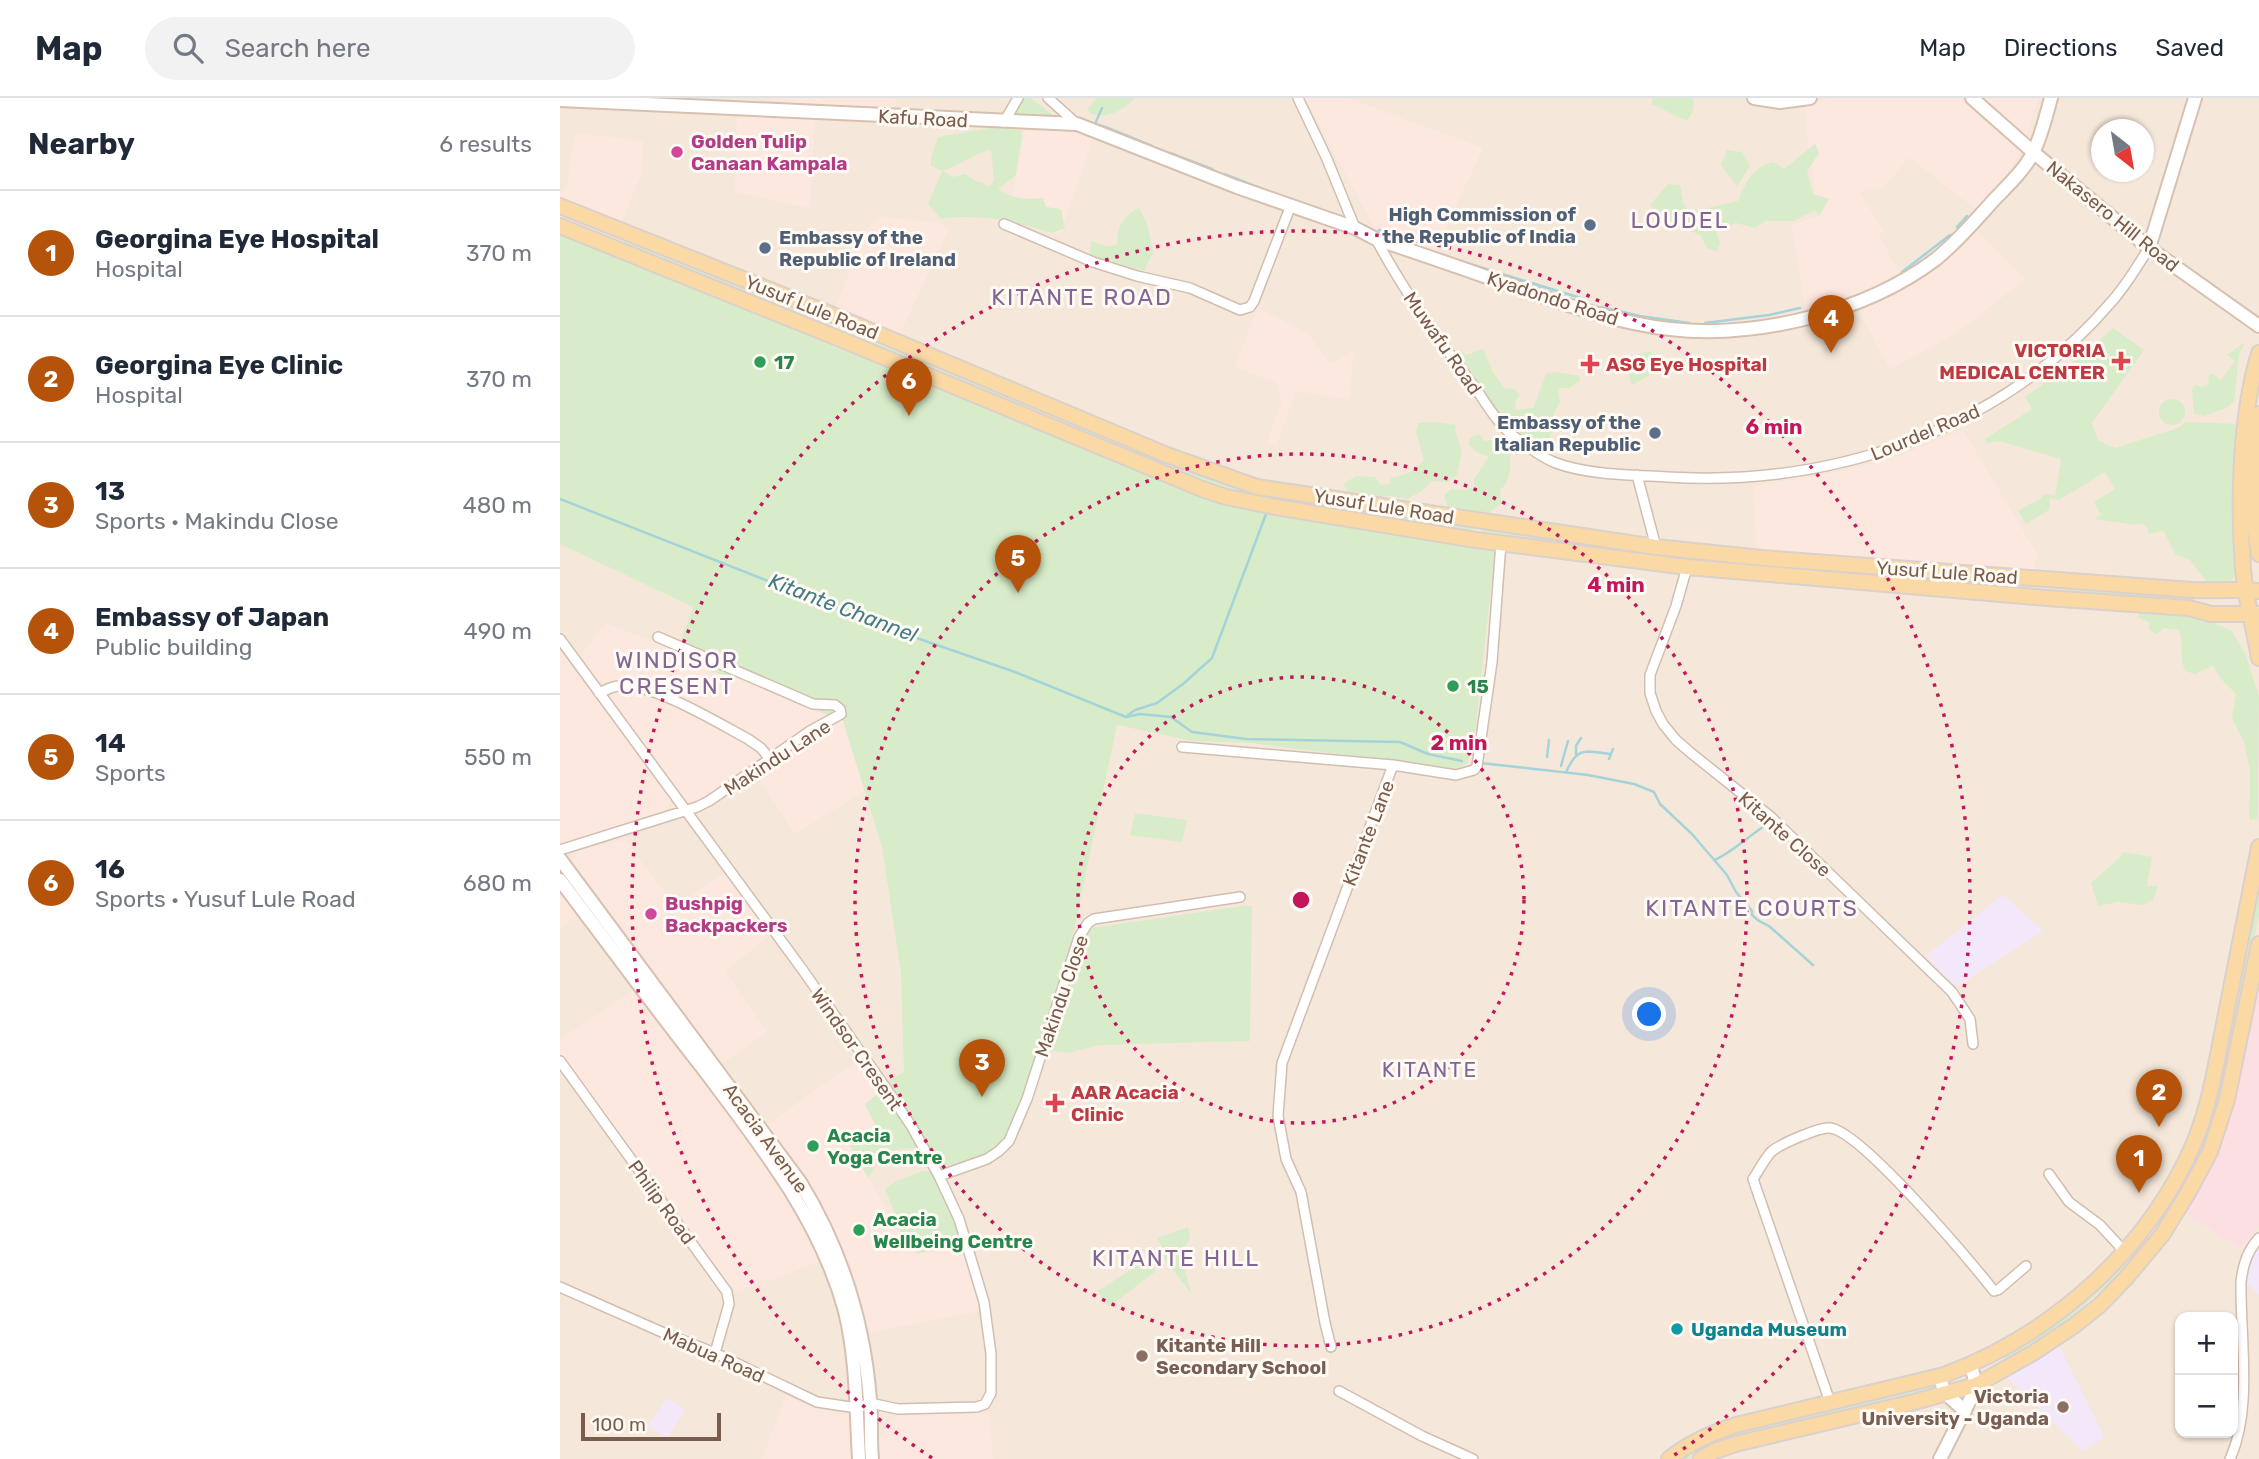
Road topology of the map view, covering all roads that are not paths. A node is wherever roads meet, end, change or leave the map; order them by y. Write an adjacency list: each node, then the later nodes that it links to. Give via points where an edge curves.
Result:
1 (1018, 98): 11 (street)
2 (1048, 98): 12 (street, Kyadondo Road)
3 (1298, 98): 18 (street)
4 (1754, 98): 5 (main road, via 1780,102)
5 (1810, 98)
6 (1972, 98): 13 (main road, Nakasero Hill Road)
7 (2051, 98): 13 (main road, Kyadondo Road)
8 (2195, 98): 21 (main road)
9 (560, 100): 10 (main road, Kafu Road)
10 (745, 103): 11 (main road, Kafu Road)
11 (1004, 122): 12 (main road, Kafu Road)
12 (1077, 124): 14 (main road, Kyadondo Road)
13 (2033, 152): 19 (main road, Kyadondo Road, via 1962,236 1935,260 1839,310 1774,325 1711,331 1632,323); 21 (main road, Nakasero Hill Road)
14 (1291, 205): 16 (street, via 1254,301 1240,310 1190,288 1093,262); 18 (main road, Kyadondo Road)
15 (560, 206): 20 (main road, Yusuf Lule Road)
16 (1004, 224)
17 (560, 226): 22 (main road, Yusuf Lule Road)
18 (1355, 228): 19 (main road, Kyadondo Road)
19 (1376, 239): 28 (street, Muwafu Road, via 1432,330 1513,437 1556,463)
20 (642, 240): 22 (main road); 26 (main road, Yusuf Lule Road)
21 (2149, 248): 23 (main road, Nakasero Hill Road); 28 (street, Lourdel Road, via 2115,298 2062,350 1980,411 1947,426 1882,453 1800,470 1742,477)
22 (631, 256): 27 (main road, Yusuf Lule Road)
23 (2259, 326)
24 (2259, 353): 37 (main road, via 2246,420 2242,476 2243,567)
25 (2259, 414): 31 (main road, via 2253,473)
26 (1167, 454): 27 (main road); 30 (main road, Yusuf Lule Road, via 1257,487)
27 (1160, 472): 29 (main road, Yusuf Lule Road, via 1226,497)
28 (1637, 475): 30 (street)
29 (1501, 543): 33 (main road, Yusuf Lule Road); 47 (street, Kitante Lane, via 1492,662 1477,766 1456,775)
30 (1656, 547): 32 (main road, Yusuf Lule Road)
31 (2259, 554)
32 (1762, 558): 34 (main road); 35 (main road, Yusuf Lule Road)
33 (1687, 567): 34 (main road, Yusuf Lule Road); 55 (street, Kitante Close, via 1650,675 1650,693 1663,724 1691,753 1771,817 1952,992 1970,1019)
34 (1762, 575): 38 (main road, Yusuf Lule Road)
35 (2009, 577): 36 (main road, Yusuf Lule Road); 38 (main road)
36 (2064, 581): 37 (main road, Yusuf Lule Road); 39 (main road)
37 (2252, 591): 40 (main road)
38 (2005, 595): 39 (main road, Yusuf Lule Road)
39 (2062, 599): 40 (main road, Yusuf Lule Road)
40 (2255, 615): 43 (main road)
41 (658, 637): 46 (street, Makindu Lane, via 813,704 840,709 837,718)
42 (560, 639): 44 (street, Windsor Cresent)
43 (2259, 658)
44 (599, 693): 46 (street, via 624,685 654,693 748,739); 48 (street, Windsor Cresent)
45 (1182, 747): 47 (street)
46 (770, 759): 48 (street, Makindu Lane, via 709,801)
47 (1393, 765): 65 (street, Kitante Lane, via 1282,1063 1278,1116 1286,1158 1301,1192)
48 (685, 811): 50 (street, Makindu Lane); 60 (street, Windsor Cresent, via 883,1084)
49 (2259, 846): 57 (main road)
50 (560, 850)
51 (560, 859): 73 (main road, Acacia Avenue, via 812,1202 854,1301)
52 (560, 880): 74 (main road, Acacia Avenue, via 736,1112 805,1213 845,1312)
53 (1240, 897): 60 (street, Makindu Close, via 1088,923 1079,936 1009,1141 987,1159)
54 (2259, 944): 58 (main road)
55 (1973, 1044)
56 (560, 1061): 66 (street, Philip Road, via 727,1292 729,1304)
57 (2212, 1084): 58 (main road); 62 (main road, via 2182,1166)
58 (2230, 1086): 69 (main road, via 2210,1152 2162,1235 2126,1278 2075,1325)
59 (2049, 1174): 62 (street, via 2069,1202)
60 (939, 1176): 73 (street, Windsor Cresent, via 959,1219 984,1302 991,1354 989,1400 977,1407 898,1409)
61 (2259, 1238): 82 (street, via 2242,1274 2244,1402 2241,1429)
62 (2124, 1251): 67 (main road, via 2049,1321)
63 (2026, 1266): 72 (street, via 1994,1291 1922,1207 1873,1157 1838,1130 1829,1127 1778,1147 1753,1179)
64 (560, 1287): 66 (street, Mabua Road)
65 (1331, 1347)
66 (715, 1353): 74 (street, Mabua Road, via 817,1402)
67 (1971, 1365): 68 (main road); 69 (main road)
68 (1939, 1376): 71 (main road); 72 (main road)
69 (1976, 1385): 71 (main road); 75 (main road)
70 (1339, 1391): 78 (street)
71 (1945, 1393): 75 (main road); 80 (main road, via 1740,1443)
72 (1830, 1402): 79 (main road, via 1707,1434)
73 (870, 1403): 74 (street); 77 (main road, Acacia Avenue)
74 (858, 1408): 76 (main road, Acacia Avenue)
75 (1965, 1411): 81 (main road)
76 (859, 1459)
77 (872, 1459)
78 (1473, 1459)
79 (1669, 1459)
80 (1701, 1459)
81 (1940, 1459)
82 (2230, 1459)

